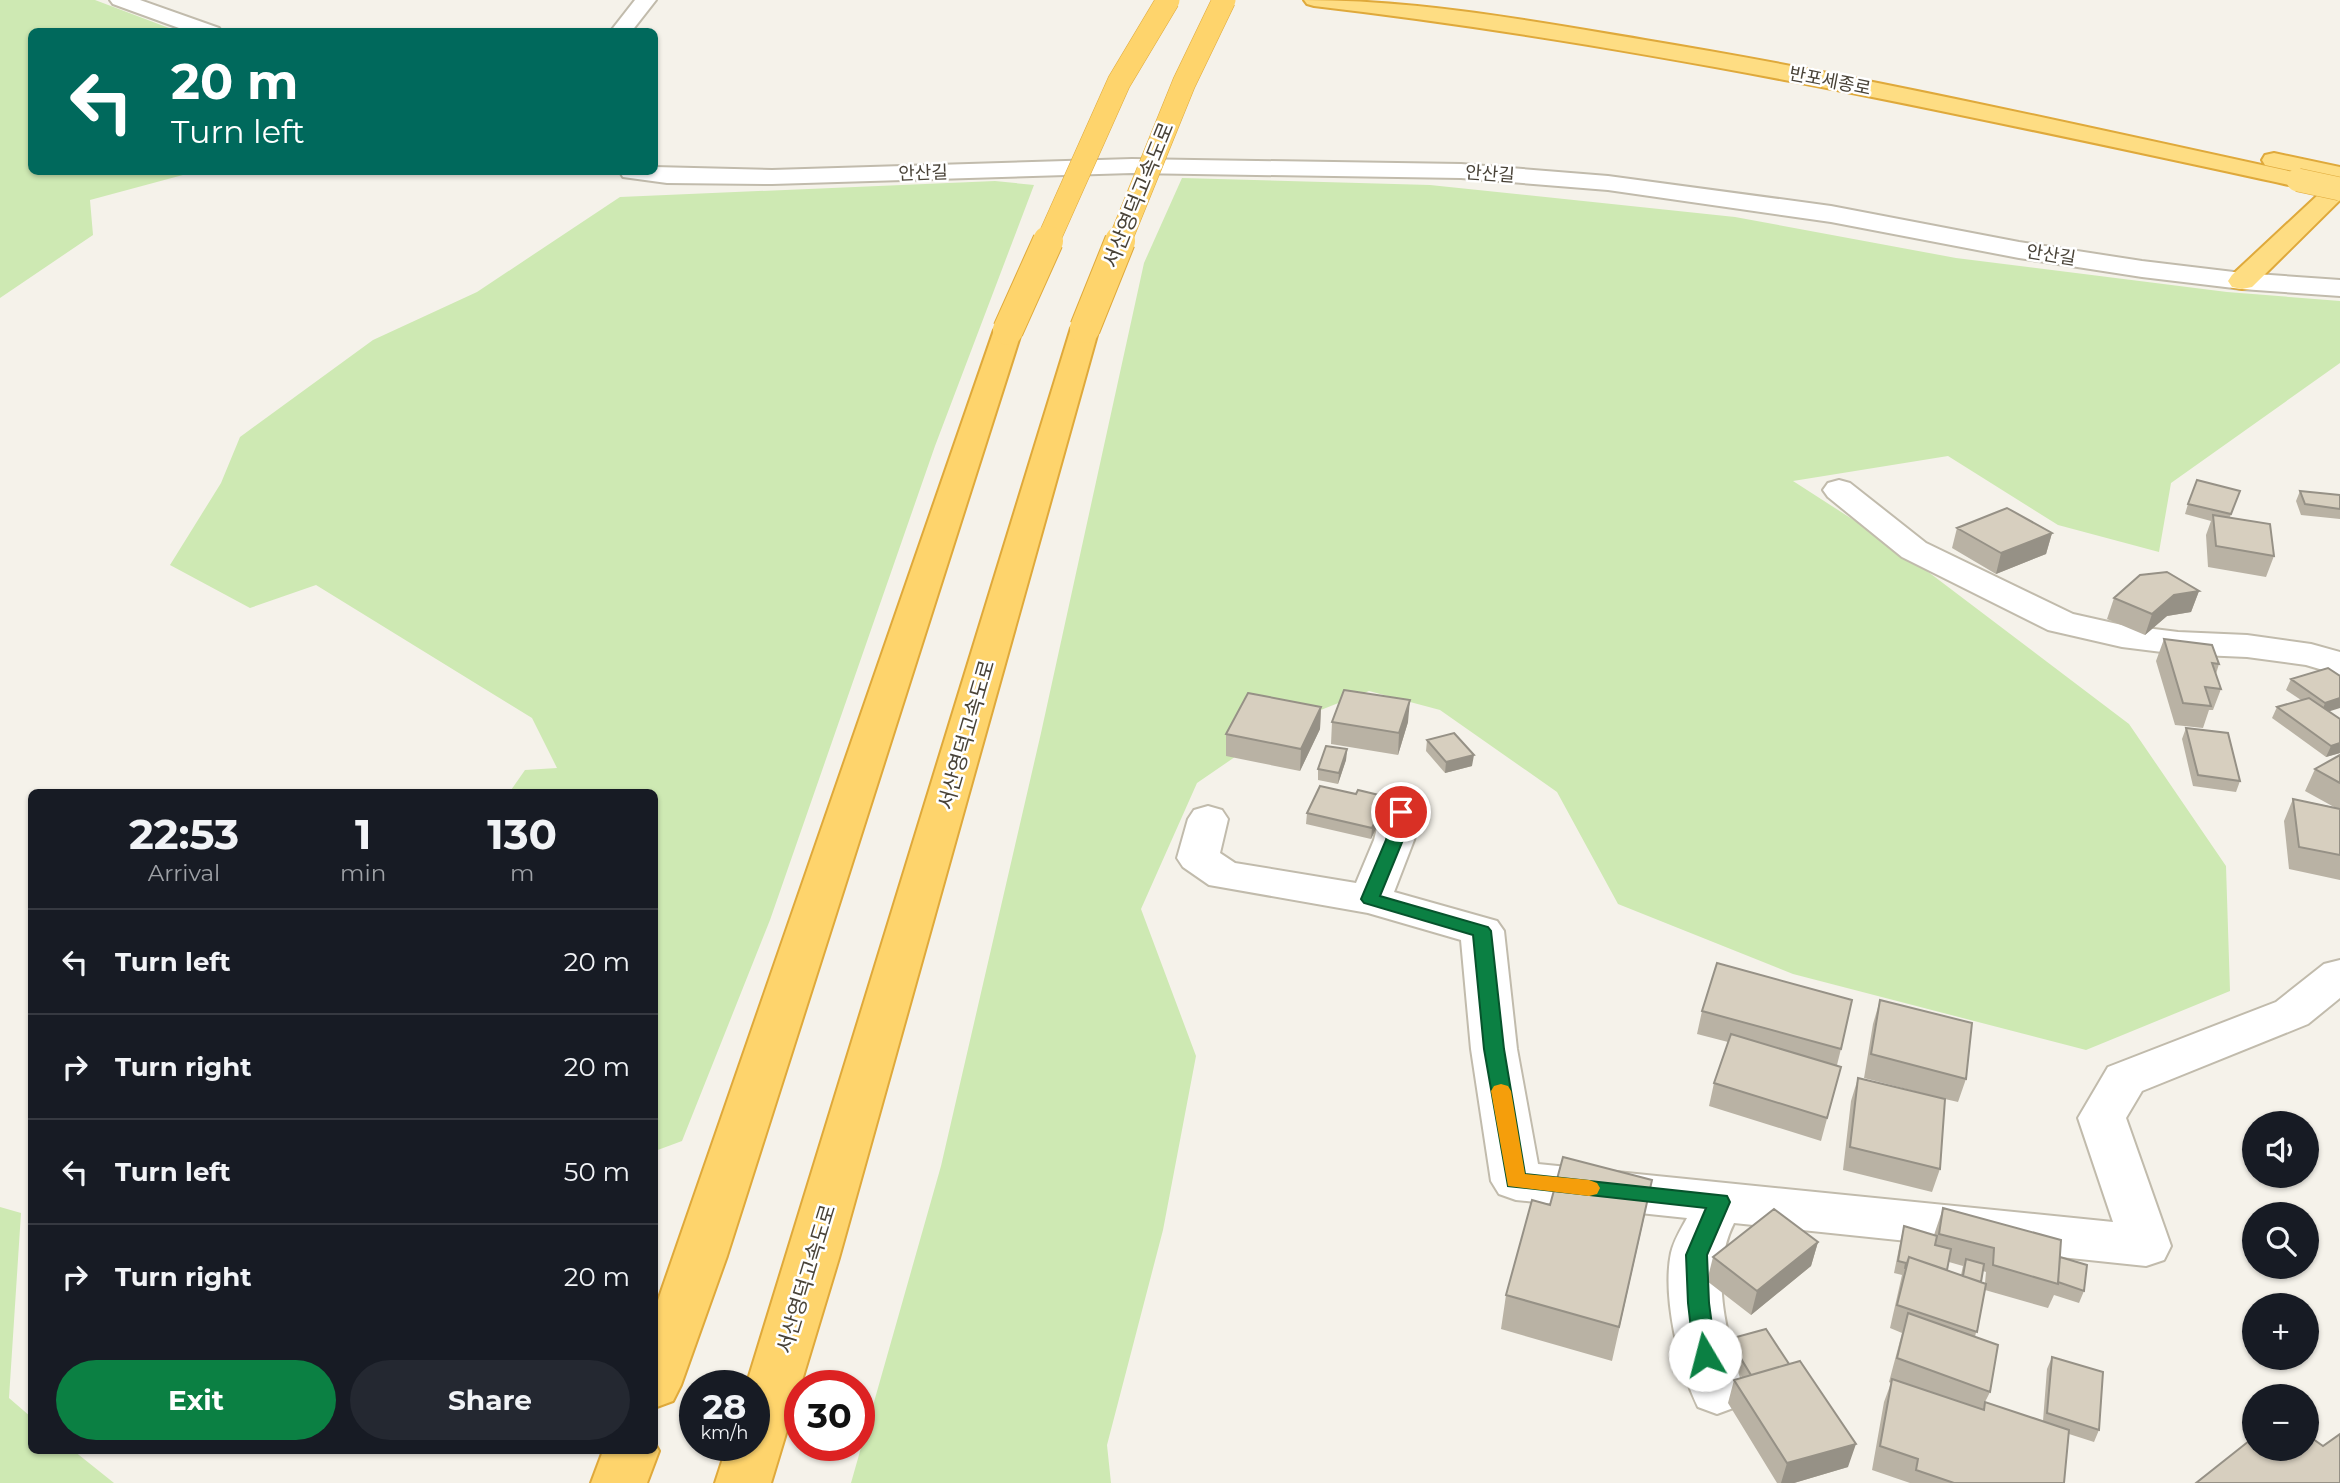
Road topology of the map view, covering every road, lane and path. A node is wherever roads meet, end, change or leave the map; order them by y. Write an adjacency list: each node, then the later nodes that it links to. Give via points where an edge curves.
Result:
1 (120, 0): 7 (street)
2 (646, 0): 8 (street)
3 (1168, 0): 22 (highway, bridge, via 1119,82 1009,330)
4 (1224, 0): 26 (highway, 서산영덕고속도로, bridge, via 1184,83 1085,328)
5 (1314, 0): 9 (highway, 반포세종로, via 1547,30 1707,58)
6 (1412, 0): 9 (highway, 반포세종로, via 1870,74)
7 (200, 28)
8 (623, 28)
9 (2306, 174): 10 (highway, 반포세종로); 12 (highway, 반포세종로, bridge)
10 (2340, 174)
11 (658, 175): 13 (street, 안산길, via 772,177 1132,166 1461,171 1608,183 1831,214 2019,250)
12 (2340, 188): 13 (highway)
13 (2242, 281): 14 (street, 안산길)
14 (2340, 288)
15 (1839, 490): 16 (street, via 1914,550 2061,622 2122,636 2247,646)
16 (2340, 664)
17 (1401, 812): 19 (street)
18 (1208, 819): 19 (street, via 1198,858 1224,875)
19 (1370, 899): 21 (street, via 1482,931 1494,1049 1516,1181)
20 (2340, 975): 21 (street, via 2292,1013 2125,1079 2102,1118 2146,1246)
21 (1720, 1202): 23 (street, via 1696,1255 1705,1355)
22 (658, 1374)
23 (1717, 1391)
24 (630, 1454): 25 (highway)
25 (619, 1483)
26 (743, 1483)

